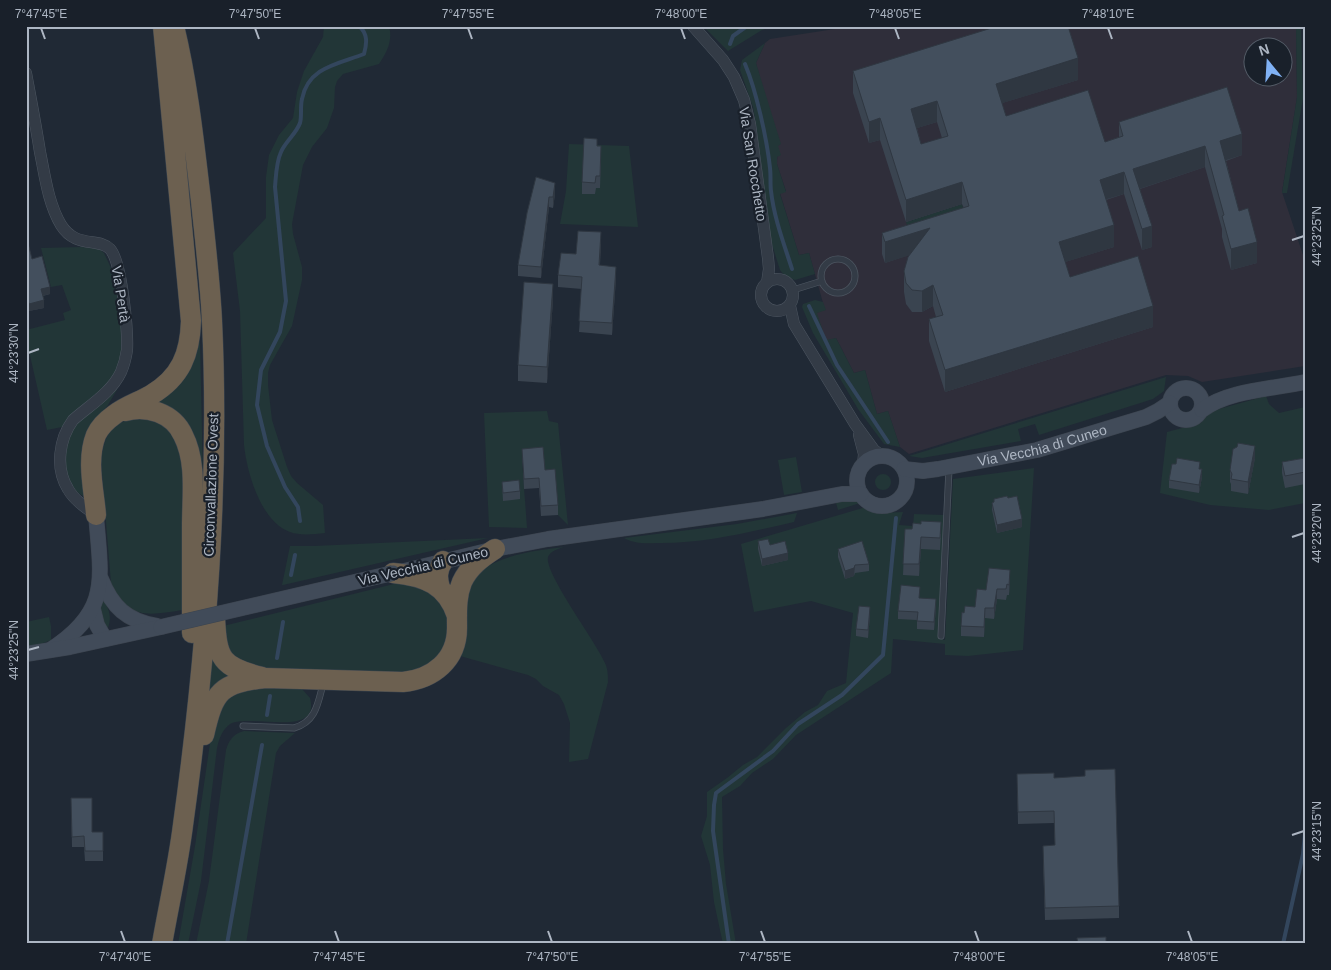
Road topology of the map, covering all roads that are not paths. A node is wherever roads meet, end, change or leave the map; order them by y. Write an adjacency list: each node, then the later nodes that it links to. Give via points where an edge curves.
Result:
1 (163, 26): 18 (highway, via 190,336 183,362 171,380)
2 (174, 26): 27 (highway, Circonvallazione Ovest, via 188,92 210,295 214,433)
3 (693, 26): 5 (street, Via San Rocchetto, via 723,60 744,100)
4 (26, 73): 26 (street, Via Pertà, via 46,184 61,226 72,236 111,250 122,285 127,348 124,366 111,387 68,426 60,451 61,471 68,490)
5 (768, 258): 6 (street, Via San Rocchetto); 8 (street, Via San Rocchetto)
6 (781, 280): 8 (street); 9 (street, Via San Rocchetto, via 789,283)
7 (822, 281): 7 (lane, via 829,290 844,291 854,282 854,270 847,261 832,260 823,269); 9 (lane)
8 (767, 283): 11 (street, Via San Rocchetto, via 761,294 762,301 766,307)
9 (793, 290): 10 (street, Via San Rocchetto)
10 (790, 306): 11 (street); 12 (street, Via San Rocchetto)
11 (778, 312): 12 (street, Via San Rocchetto)
12 (794, 324): 19 (street, Via San Rocchetto)
13 (1305, 382): 15 (street, Via Vecchia di Cuneo)
14 (1198, 393): 15 (street, Via Vecchia di Cuneo); 16 (street, Via Vecchia di Cuneo, via 1192,389 1180,390 1175,393); 17 (street, via 1202,398)
15 (1235, 395): 17 (street, Via Vecchia di Cuneo)
16 (1172, 408): 17 (street, Via Vecchia di Cuneo, via 1178,419 1185,421 1192,420); 22 (street, Via Vecchia di Cuneo, via 1037,450)
17 (1202, 410)
18 (110, 418): 26 (highway, via 98,431 92,451); 44 (highway, via 132,409 156,412 178,426 187,444 192,480)
19 (855, 424): 20 (street, Via San Rocchetto); 21 (street, Via San Rocchetto, via 862,441)
20 (882, 456): 21 (street); 23 (street, Via Vecchia di Cuneo, via 894,460)
21 (863, 465): 25 (street, via 858,475)
22 (944, 468): 23 (street, Via Vecchia di Cuneo); 24 (street, Via Vecchia di Cuneo); 38 (lane)
23 (904, 469): 24 (street)
24 (907, 485): 25 (street, Via Vecchia di Cuneo, via 897,502 888,506 868,502)
25 (859, 488): 28 (street, Via Vecchia di Cuneo, via 850,486 788,506 565,536)
26 (96, 515): 31 (street)
27 (212, 522): 42 (highway, via 217,648 232,667); 44 (highway, Circonvallazione Ovest)
28 (495, 549): 29 (street, Via Vecchia di Cuneo); 32 (highway, via 470,568)
29 (445, 561): 30 (street, Via Vecchia di Cuneo); 32 (highway, via 456,569); 33 (highway, via 439,570)
30 (394, 573): 33 (highway, via 424,579); 37 (street, Via Vecchia di Cuneo, bridge)
31 (101, 579): 34 (street); 35 (street)
32 (462, 583): 36 (highway)
33 (440, 588): 36 (highway, via 450,600)
34 (115, 606): 37 (street, via 127,616); 39 (street, via 116,624)
35 (93, 608): 39 (street, via 97,625); 40 (street, via 74,634)
36 (456, 616): 43 (highway, via 456,638 448,659 424,678 403,682)
37 (161, 627): 39 (street, Via Vecchia di Cuneo)
38 (942, 636)
39 (108, 639): 40 (street, Via Vecchia di Cuneo)
40 (50, 650): 41 (street, Via Vecchia di Cuneo)
41 (26, 654)
42 (266, 678): 43 (highway); 46 (highway, via 235,684 219,694 210,708)
43 (325, 680): 45 (lane, via 313,715 302,726)
44 (195, 721): 46 (highway, Circonvallazione Ovest)
45 (243, 726)
46 (183, 826): 47 (highway, Circonvallazione Ovest)
47 (162, 944)

